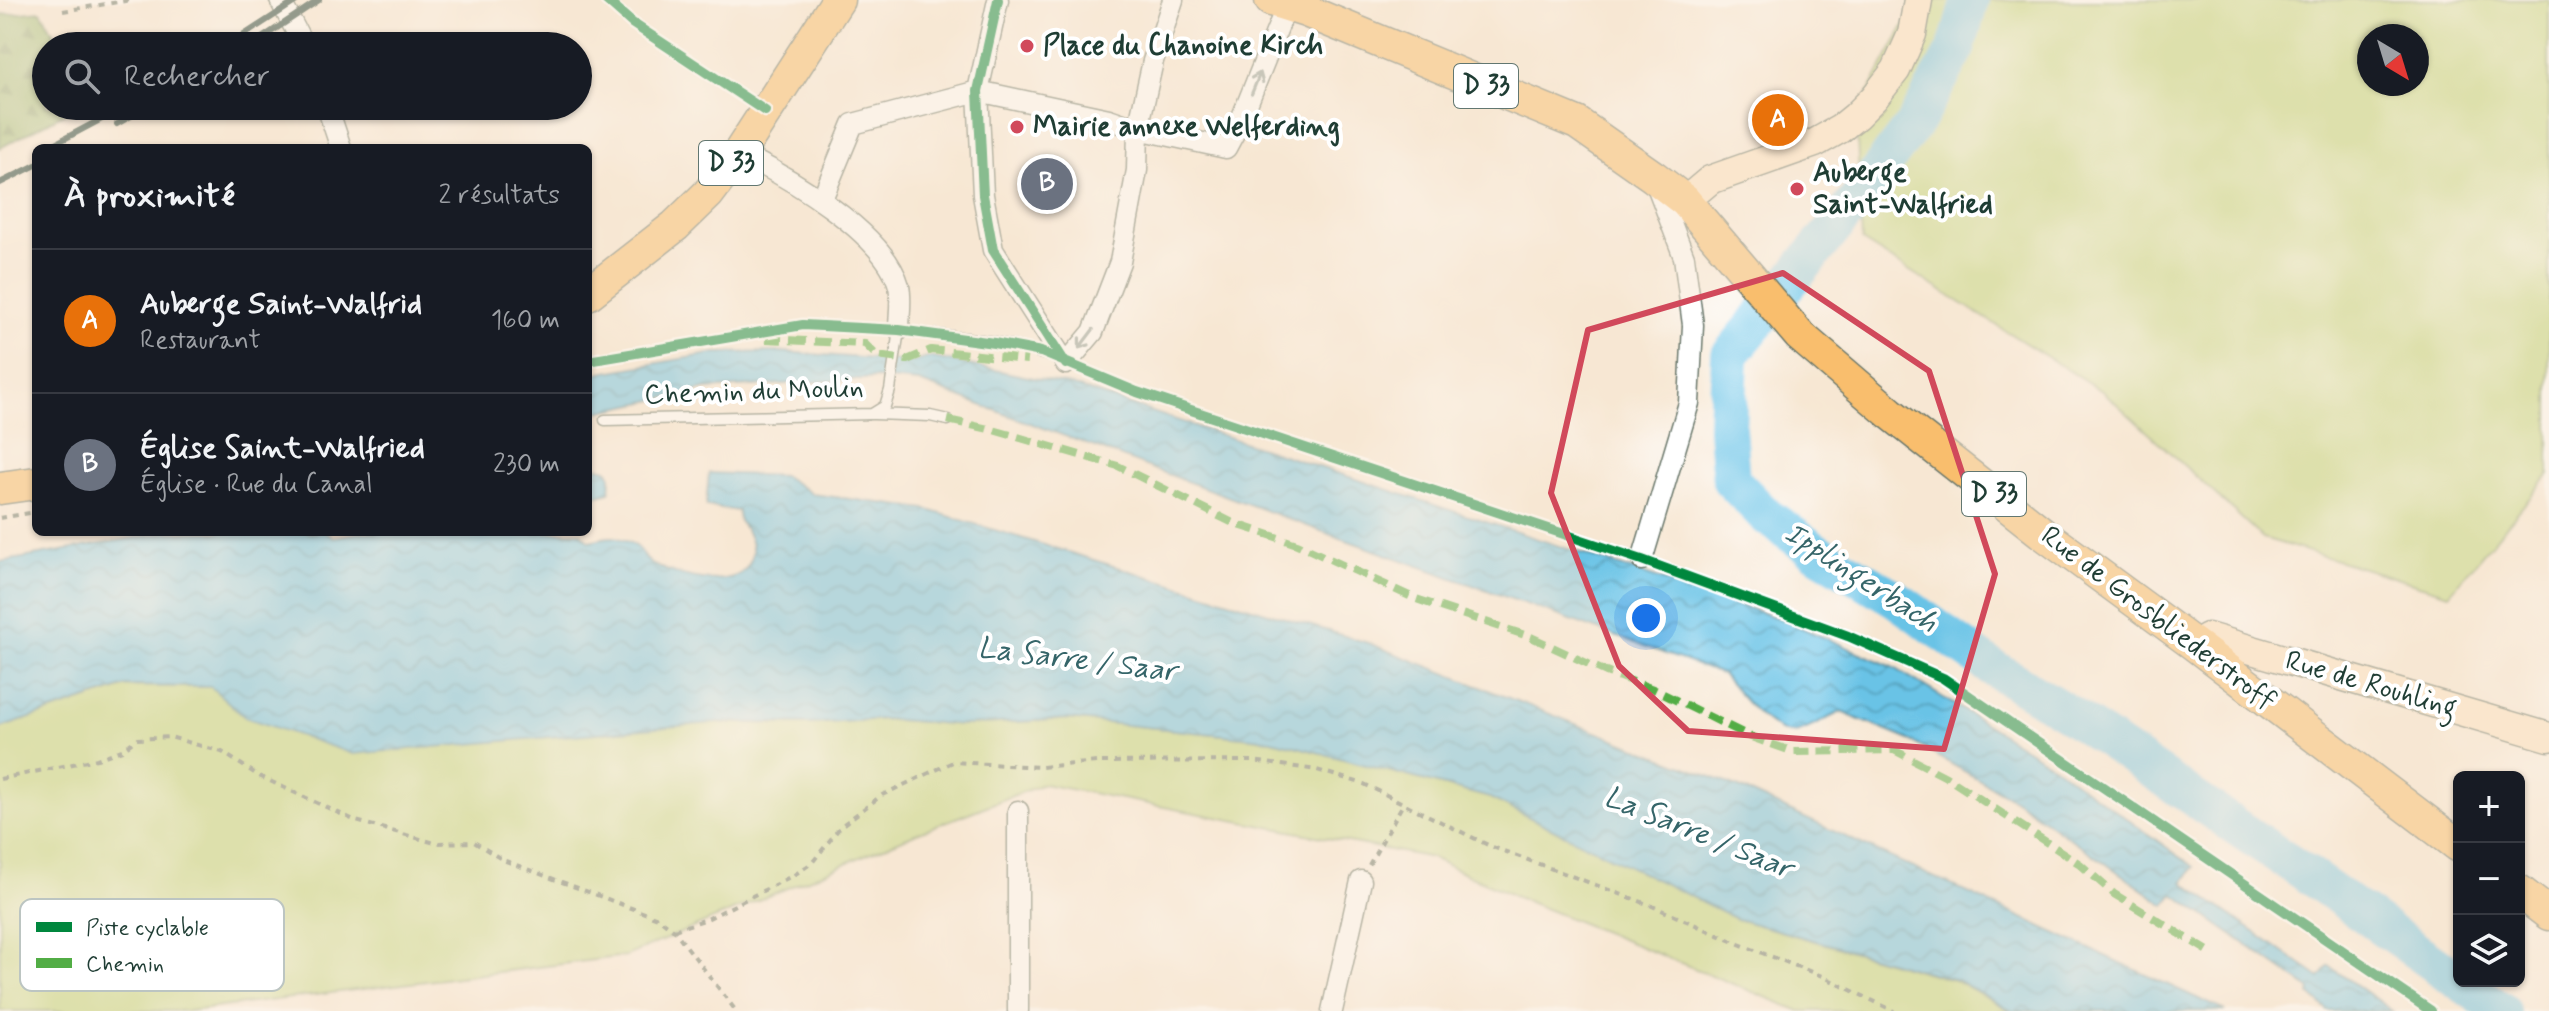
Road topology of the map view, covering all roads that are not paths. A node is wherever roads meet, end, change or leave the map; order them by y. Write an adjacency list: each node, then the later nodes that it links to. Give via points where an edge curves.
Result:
1 (280, 0): 7 (street)
2 (838, 0): 12 (main road, D 33)
3 (998, 0): 8 (street)
4 (1173, 0): 10 (street)
5 (1918, 0): 15 (street, via 1912,34 1896,70 1856,116 1815,143 1710,180)
6 (1279, 2): 10 (street, one-way to 6, via 1226,148 1240,122); 13 (main road, Rue de Grosbliederstroff / D 33, via 1577,123)
7 (297, 32)
8 (978, 91): 10 (street); 14 (street, via 853,124); 18 (street, via 983,195 993,250)
9 (332, 120): 11 (street)
10 (1138, 129): 18 (street, one-way to 18, via 1137,170 1120,262 1093,332)
11 (340, 144)
12 (739, 153): 14 (street); 16 (main road, D 33, via 675,226)
13 (1654, 177): 15 (main road, Rue de Grosbliederstroff / D 33); 24 (street, via 1684,257 1693,325 1689,403)
14 (822, 199): 17 (street, via 881,252 899,285)
15 (1685, 201): 25 (main road, Rue de Grosbliederstroff / D 33, via 1799,335 2041,532)
16 (592, 291)
17 (898, 335): 18 (lane, via 994,343 1041,352); 19 (lane, Chemin du Moulin, via 885,406)
18 (1066, 364)
19 (872, 414): 20 (lane, Chemin du Moulin); 21 (lane)
20 (605, 420)
21 (948, 420)
22 (32, 484): 23 (main road)
23 (0, 488)
24 (1642, 560)
25 (2195, 645): 26 (street, Rue de Rouhling, via 2208,637); 28 (main road, Rue de Grosbliederstroff / D 33)
26 (2549, 737)
27 (1018, 811): 32 (street)
28 (2455, 843)
29 (1361, 881): 33 (street)
30 (2525, 896): 31 (main road)
31 (2549, 914)
32 (1018, 1011)
33 (1332, 1011)

